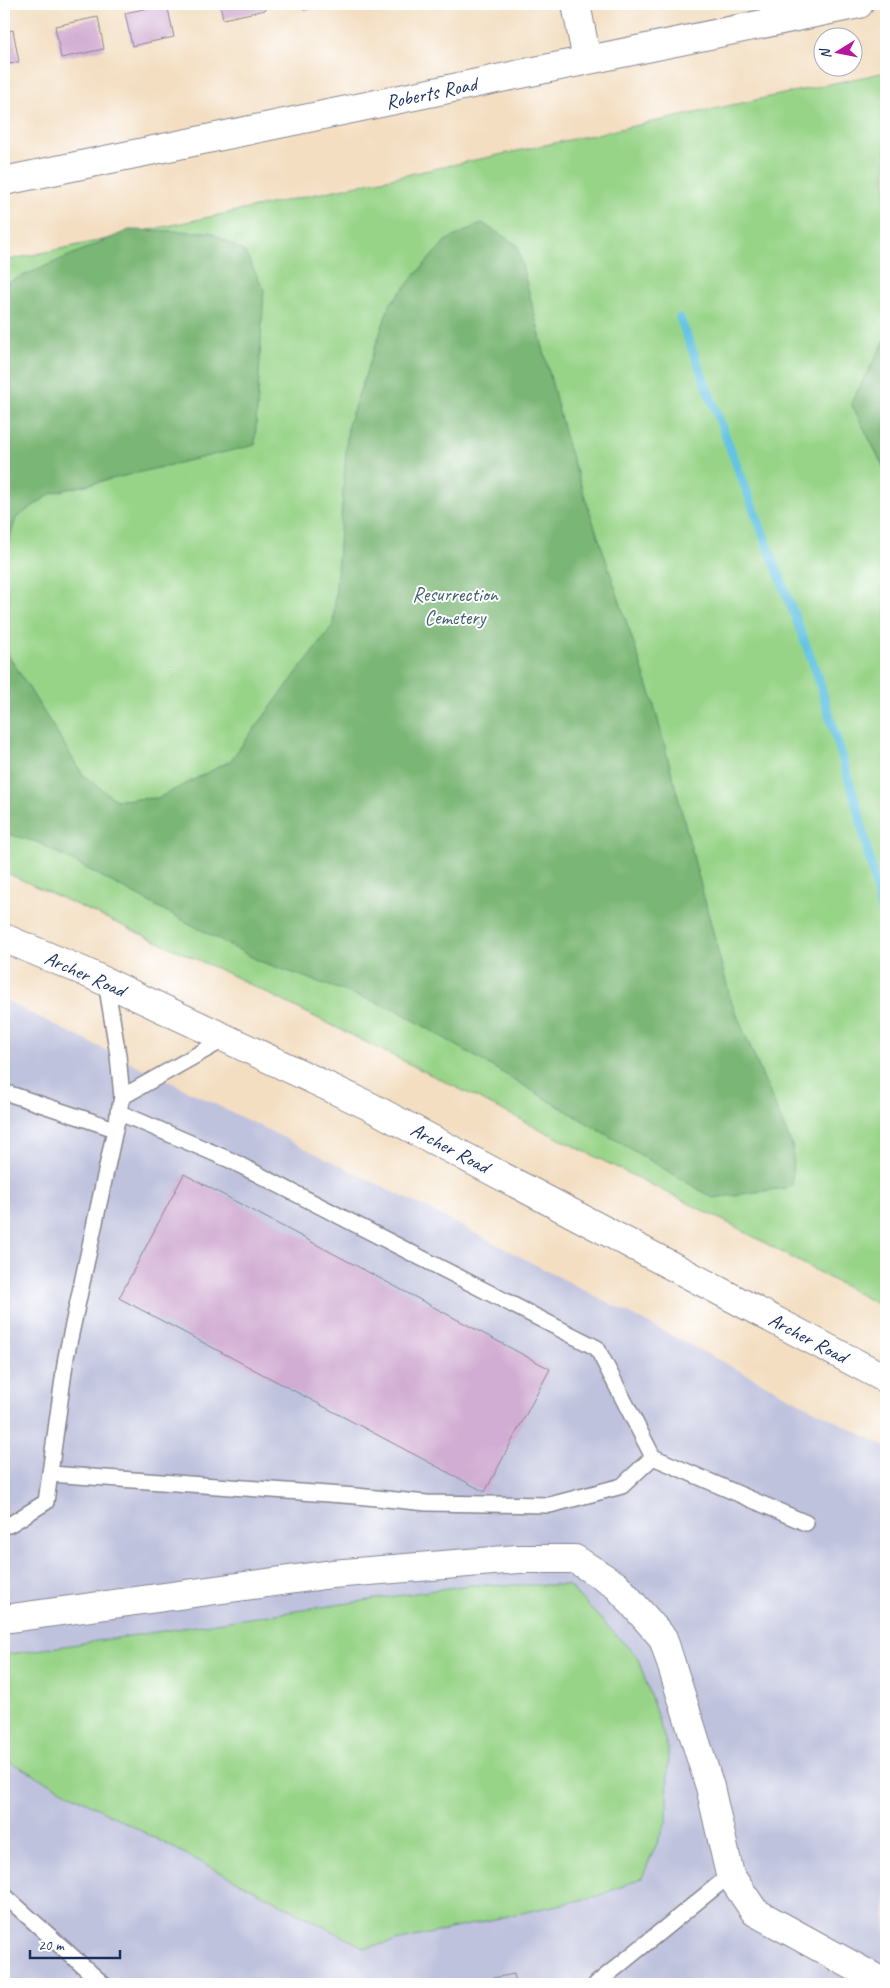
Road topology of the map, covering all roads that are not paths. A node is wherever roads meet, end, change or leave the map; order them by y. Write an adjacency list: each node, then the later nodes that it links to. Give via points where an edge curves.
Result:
1 (576, 4): 3 (street)
2 (858, 4): 3 (street, Roberts Road)
3 (587, 60): 4 (street, Roberts Road)
4 (4, 182)
5 (4, 938): 6 (street, Archer Road)
6 (106, 982): 7 (street, Archer Road); 9 (lane, via 118,1054)
7 (225, 1039): 9 (lane); 11 (street, Archer Road, via 369,1106)
8 (4, 1092): 10 (lane)
9 (120, 1105): 10 (lane); 12 (lane, via 597,1348)
10 (115, 1129): 13 (lane, via 66,1357)
11 (886, 1379)
12 (653, 1457): 13 (lane, via 622,1486 550,1505 427,1503); 14 (lane)
13 (50, 1474): 15 (lane, via 46,1502 10,1525)
14 (806, 1523)
15 (4, 1525)
16 (4, 1619): 17 (street, via 332,1574 518,1559 575,1559 617,1586 663,1638 710,1787)
17 (730, 1875): 20 (lane); 21 (street, via 754,1912)
18 (4, 1895): 19 (lane)
19 (102, 1984)
20 (596, 1984)
21 (886, 1984)

